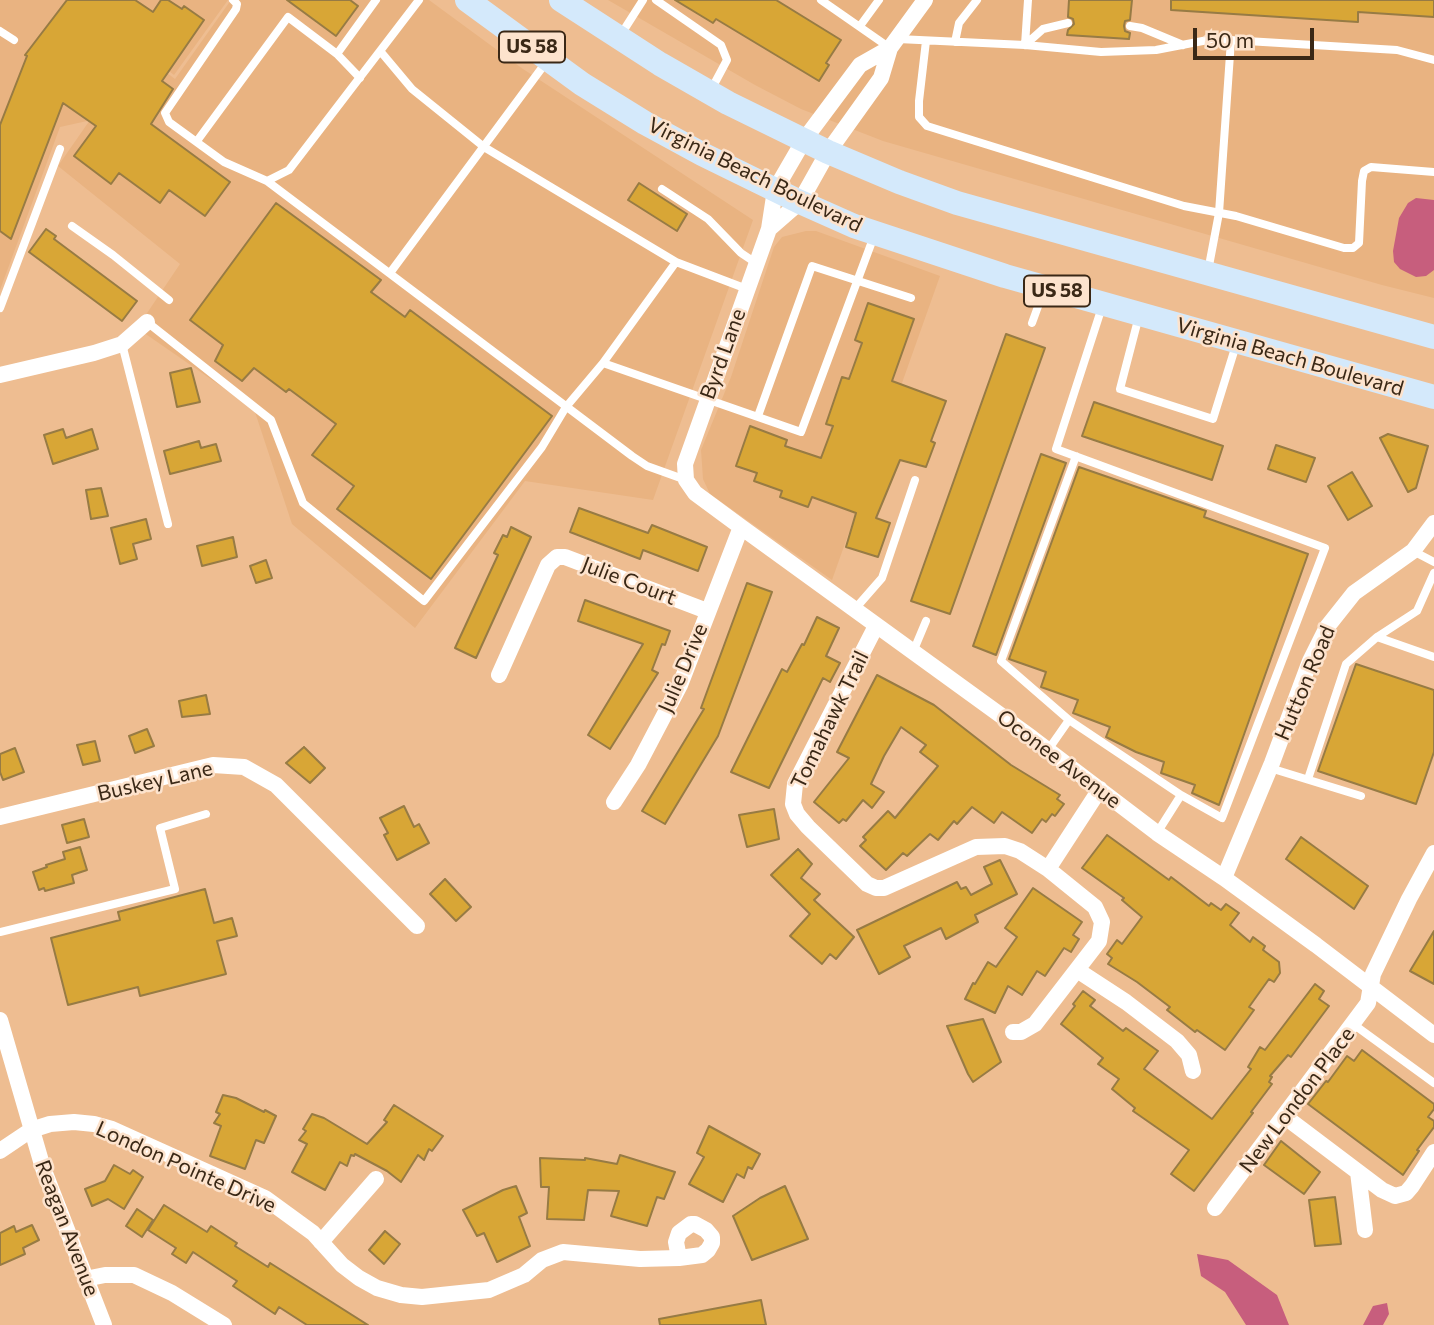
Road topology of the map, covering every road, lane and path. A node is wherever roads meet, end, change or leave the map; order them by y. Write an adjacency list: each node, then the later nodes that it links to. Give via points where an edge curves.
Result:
1 (233, 0): 32 (lane, via 236,9 165,113 169,122)
2 (376, 0): 26 (lane)
3 (419, 0): 25 (lane)
4 (467, 0): 27 (main road, Virginia Beach Boulevard / US 58)
5 (561, 0): 17 (main road, US 58)
6 (643, 0): 17 (lane)
7 (656, 0): 30 (lane, via 721,45 727,60)
8 (821, 0): 14 (lane)
9 (880, 0): 14 (lane)
10 (925, 0): 22 (street, Byrd Lane)
11 (977, 0): 21 (lane, via 959,23)
12 (1028, 0): 24 (lane)
13 (1068, 23): 24 (lane, via 1043,29)
14 (860, 26): 22 (lane)
15 (1130, 26): 23 (lane)
16 (0, 31): 18 (lane)
17 (619, 39): 30 (main road, US 58)
18 (14, 40)
19 (1231, 40): 23 (lane); 28 (lane, via 1397,50); 41 (lane)
20 (926, 41): 21 (lane); 22 (lane); 41 (lane, via 919,117 927,126)
21 (955, 42): 24 (lane)
22 (893, 44): 31 (street, Byrd Lane, via 860,65); 35 (street, Byrd Lane, via 881,78)
23 (1182, 45): 24 (lane, via 1101,52)
24 (1025, 46)
25 (381, 52): 29 (lane); 33 (lane, via 412,89)
26 (337, 54): 29 (lane); 32 (lane, via 288,17)
27 (548, 59): 33 (lane); 39 (main road, Virginia Beach Boulevard / US 58, via 645,123)
28 (1434, 60)
29 (360, 78): 37 (lane, via 289,170)
30 (710, 92): 31 (main road, US 58)
31 (804, 140): 35 (main road, US 58); 39 (street, Byrd Lane)
32 (197, 142): 37 (lane, via 224,162)
33 (484, 146): 45 (lane); 47 (lane)
34 (60, 149): 55 (lane)
35 (828, 152): 40 (street, Byrd Lane); 48 (main road, US 58, via 957,203)
36 (1434, 172): 41 (lane, via 1371,167 1364,171 1361,234 1353,248)
37 (267, 181): 47 (lane)
38 (662, 189): 46 (lane, via 708,219)
39 (775, 190): 40 (main road, Virginia Beach Boulevard / US 58); 43 (street, Byrd Lane)
40 (800, 202): 43 (street, Byrd Lane); 44 (main road, Virginia Beach Boulevard / US 58)
41 (1219, 213): 48 (lane)
42 (72, 226): 53 (lane)
43 (769, 229): 46 (street, Byrd Lane)
44 (875, 233): 49 (lane); 50 (main road, Virginia Beach Boulevard / US 58)
45 (676, 262): 51 (lane); 62 (lane)
46 (756, 263): 51 (street, Byrd Lane)
47 (390, 273): 66 (lane)
48 (1208, 274): 59 (main road, US 58)
49 (857, 281): 52 (lane); 67 (lane, via 812,266); 67 (lane, via 801,432)
50 (1045, 288): 54 (main road, Virginia Beach Boulevard / US 58); 58 (lane)
51 (747, 289): 65 (street, Byrd Lane)
52 (911, 298)
53 (169, 300)
54 (1103, 304): 56 (main road, Virginia Beach Boulevard / US 58); 68 (lane, via 1056,449)
55 (0, 308)
56 (1139, 314): 60 (main road, Virginia Beach Boulevard / US 58); 60 (lane, via 1121,389 1213,419)
57 (147, 322): 61 (street); 66 (lane, via 271,420 303,503 424,601 542,447)
58 (1032, 323)
59 (1434, 337)
60 (1237, 342): 64 (main road, Virginia Beach Boulevard / US 58)
61 (121, 344): 63 (street); 72 (lane)
62 (603, 363): 65 (lane); 66 (lane)
63 (0, 375)
64 (1434, 397)
65 (707, 398): 67 (lane); 69 (street, Byrd Lane, via 685,464)
66 (566, 407): 69 (lane, via 647,466)
67 (758, 416)
68 (1076, 456): 85 (lane, via 1001,660); 90 (lane, via 1325,548 1222,818)
69 (686, 480): 73 (street, Oconee Avenue, via 695,493)
70 (915, 480): 77 (lane, via 882,578)
71 (1434, 523): 74 (street, Hutton Road)
72 (167, 524)
73 (741, 527): 77 (street, Oconee Avenue); 78 (street, Julie Drive)
74 (1413, 551): 75 (lane); 87 (street, Hutton Road, via 1354,593 1327,627 1305,672)
75 (1434, 562)
76 (1434, 573): 81 (lane, via 1417,611)
77 (854, 610): 80 (street, Oconee Avenue)
78 (707, 611): 84 (street, Julie Court, via 558,557 548,565); 92 (street, Julie Drive, via 680,685)
79 (926, 621): 82 (lane)
80 (876, 626): 82 (street, Oconee Avenue); 97 (street, Tomahawk Trail, via 796,784 793,804 797,814 859,878 876,888 988,845 1020,851)
81 (1377, 637): 83 (lane); 88 (lane, via 1346,664)
82 (913, 652): 86 (street, Oconee Avenue)
83 (1434, 657)
84 (499, 675)
85 (1069, 720): 86 (lane); 90 (lane)
86 (1048, 750): 89 (street, Oconee Avenue)
87 (1270, 768): 88 (lane); 98 (street, Hutton Road)
88 (1307, 779): 91 (lane)
89 (1100, 789): 95 (street, Oconee Avenue); 97 (street)
90 (1181, 795): 95 (lane)
91 (1361, 796)
92 (614, 802)
93 (206, 814): 100 (lane, via 160,828 175,889)
94 (0, 817): 99 (street, Buskey Lane, via 213,765 244,767 276,785)
95 (1157, 833): 98 (street, Oconee Avenue)
96 (1434, 853): 102 (street, New London Place, via 1373,974)
97 (1048, 869): 101 (street, Tomahawk Trail, via 1095,907 1102,922 1099,941)
98 (1224, 878): 102 (street, Oconee Avenue)
99 (417, 926)
100 (0, 932)
101 (1077, 970): 105 (street, Tomahawk Trail, via 1035,1024); 107 (street, via 1177,1041 1189,1055)
102 (1371, 988): 103 (street, New London Place, via 1368,1003); 106 (street, Oconee Avenue)
103 (1353, 1024): 108 (lane); 109 (street, New London Place)
104 (1, 1030): 110 (street, Reagan Avenue)
105 (1013, 1032)
106 (1434, 1035)
107 (1193, 1071)
108 (1434, 1083)
109 (1284, 1116): 113 (street); 115 (street, New London Place)
110 (31, 1130): 111 (street); 117 (street, London Pointe Drive, via 74,1122 112,1129 265,1198); 119 (street, Reagan Avenue)
111 (0, 1151)
112 (1434, 1152): 113 (street, via 1406,1193 1395,1196)
113 (1358, 1172): 116 (street)
114 (376, 1179): 117 (street)
115 (1216, 1208)
116 (1365, 1230)
117 (321, 1242): 118 (street, London Pointe Drive, via 342,1265 377,1288 422,1297 489,1290 563,1252)
118 (679, 1258)
119 (85, 1279): 120 (street, Reagan Avenue); 121 (street, via 134,1275)
120 (104, 1325)
121 (224, 1325)

